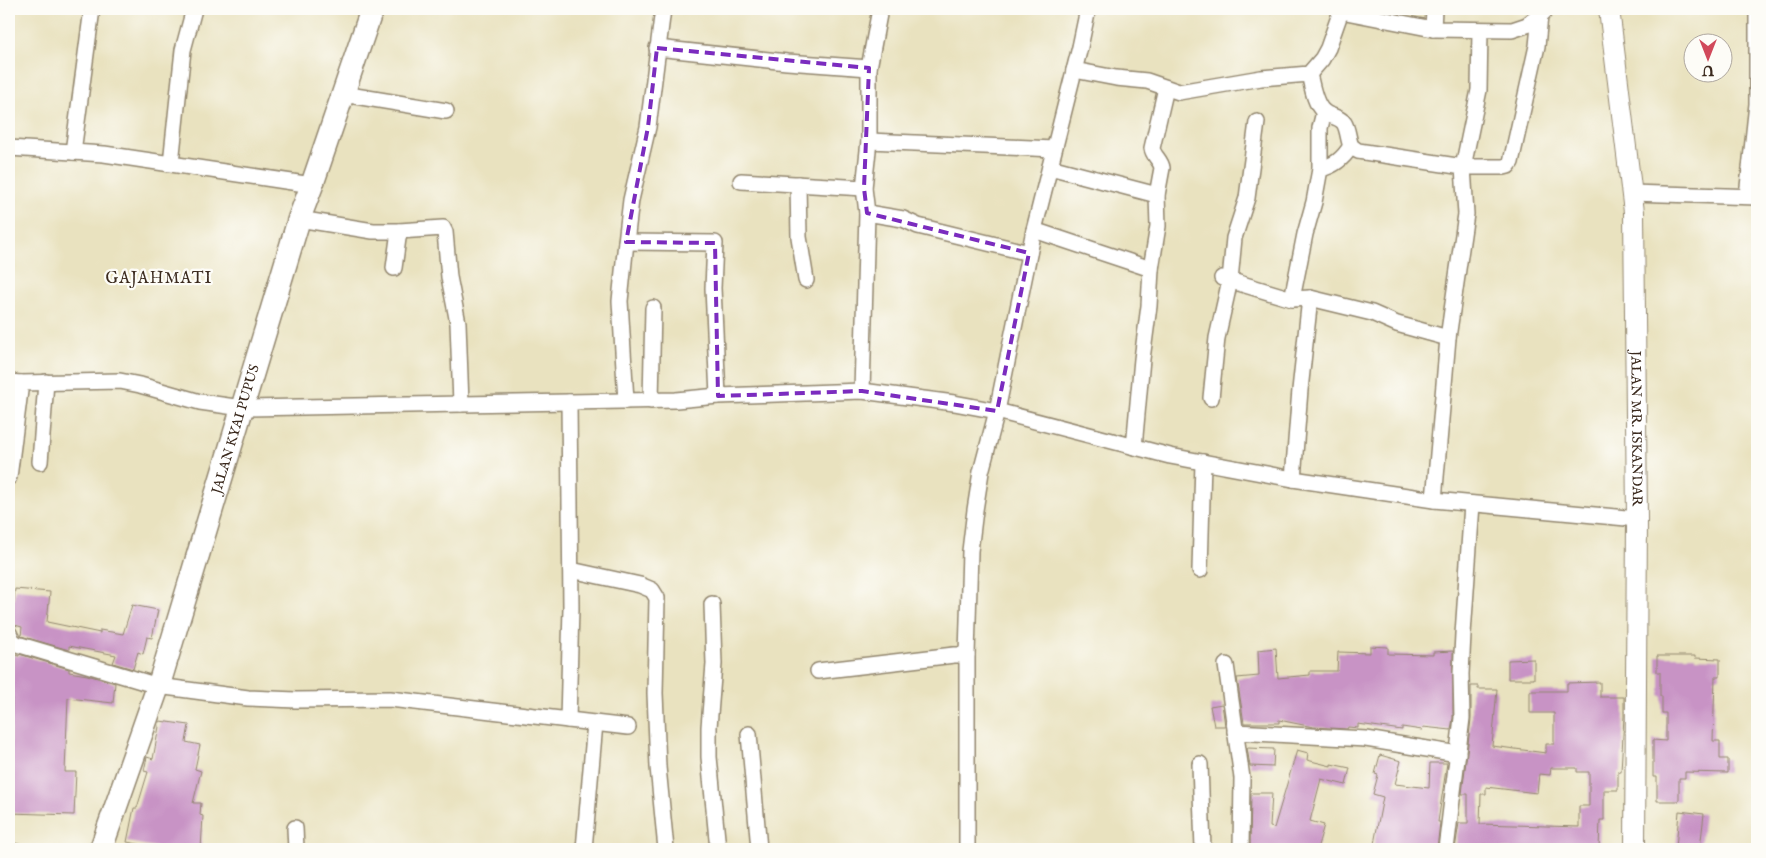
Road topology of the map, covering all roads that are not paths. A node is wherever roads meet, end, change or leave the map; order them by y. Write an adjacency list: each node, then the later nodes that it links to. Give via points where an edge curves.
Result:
1 (92, 9): 27 (street)
2 (194, 9): 28 (street, via 183,50)
3 (372, 9): 19 (main road, JALAN KYAI PUPUS)
4 (663, 9): 14 (street)
5 (880, 9): 15 (street)
6 (1088, 9): 16 (street)
7 (1434, 9): 12 (street)
8 (1609, 9): 36 (main road, JALAN MR. ISKANDAR)
9 (1757, 9): 38 (street, via 1757,104)
10 (1342, 10): 12 (street); 17 (street, via 1328,48)
11 (1544, 12): 13 (street, via 1526,26 1512,30); 30 (street, via 1510,164 1504,167)
12 (1433, 29): 13 (street)
13 (1480, 30): 30 (street, via 1479,90)
14 (657, 48): 15 (street); 43 (street, via 648,127 631,200)
15 (869, 68): 23 (street)
16 (1074, 70): 18 (street, via 1142,80); 26 (street)
17 (1309, 74): 18 (street, via 1186,92); 21 (street, via 1317,102)
18 (1166, 88): 37 (street, via 1152,148 1162,165)
19 (343, 94): 20 (street); 34 (main road, JALAN KYAI PUPUS)
20 (446, 111)
21 (1324, 112): 24 (street, via 1343,122); 31 (street, via 1320,128)
22 (1257, 122): 47 (street, via 1247,198)
23 (869, 141): 26 (street); 35 (street)
24 (1350, 146): 30 (street, via 1364,152); 31 (street, via 1335,164)
25 (9, 148): 27 (street)
26 (1054, 149): 29 (street)
27 (73, 152): 28 (street)
28 (171, 163): 34 (street)
29 (1050, 167): 37 (street); 41 (street)
30 (1463, 167): 52 (street, via 1466,214)
31 (1320, 169): 50 (street)
32 (742, 181): 33 (street)
33 (798, 184): 35 (street); 48 (street, via 799,237)
34 (312, 185): 40 (main road, JALAN KYAI PUPUS)
35 (864, 188): 39 (street)
36 (1632, 193): 38 (street); 71 (main road, JALAN MR. ISKANDAR)
37 (1157, 195): 46 (street, via 1158,226)
38 (1752, 196)
39 (867, 212): 44 (street); 55 (street)
40 (299, 219): 42 (street, via 373,231); 62 (main road, JALAN KYAI PUPUS)
41 (1034, 230): 44 (street); 46 (street)
42 (399, 231): 45 (street); 61 (street, via 435,227 443,228 445,232 448,277 458,323)
43 (626, 242): 56 (street, via 715,243); 59 (street, via 620,302)
44 (1029, 253): 63 (street)
45 (394, 268)
46 (1151, 269): 64 (street)
47 (1225, 279): 50 (street); 57 (street)
48 (806, 280)
49 (1310, 298): 50 (street); 52 (street, via 1372,313 1397,324); 68 (street)
50 (1292, 299)
51 (653, 308): 58 (street)
52 (1448, 338): 69 (street)
53 (46, 382): 54 (street); 62 (street, via 120,381 200,402); 65 (street)
54 (15, 383): 67 (street)
55 (862, 391): 56 (street); 63 (street)
56 (718, 396): 58 (street)
57 (1211, 398)
58 (650, 400): 59 (street)
59 (626, 401): 60 (street)
60 (568, 402): 61 (street); 72 (street)
61 (461, 404): 62 (street)
62 (242, 408): 79 (main road, JALAN KYAI PUPUS)
63 (997, 411): 64 (street); 76 (street, via 975,510 970,551)
64 (1134, 447): 66 (street)
65 (40, 462)
66 (1203, 462): 68 (street); 73 (street)
67 (9, 477)
68 (1294, 479): 69 (street)
69 (1434, 500): 70 (street)
70 (1472, 504): 71 (street); 85 (street)
71 (1637, 518): 100 (main road, JALAN MR. ISKANDAR)
72 (571, 570): 80 (street); 93 (street, via 640,584 652,590 657,598 655,693)
73 (1200, 570)
74 (712, 604): 94 (street, via 714,664 709,756)
75 (9, 633): 79 (street, via 17,644)
76 (967, 655): 78 (street); 96 (street)
77 (1226, 664): 83 (street)
78 (818, 671)
79 (158, 686): 80 (street, via 248,698 390,699); 90 (main road, JALAN KYAI PUPUS)
80 (568, 720): 81 (street)
81 (595, 723): 82 (street); 92 (street)
82 (628, 727)
83 (1235, 732): 85 (street, via 1366,739); 98 (street, via 1242,778)
84 (749, 734): 95 (street)
85 (1458, 754): 99 (street)
86 (1200, 764): 97 (street)
87 (296, 828): 91 (street)
88 (9, 846): 89 (lane)
89 (20, 849)
90 (101, 849)
91 (296, 849)
92 (584, 849)
93 (666, 849)
94 (718, 849)
95 (759, 849)
96 (967, 849)
97 (1203, 849)
98 (1241, 849)
99 (1446, 849)
100 (1635, 849)

